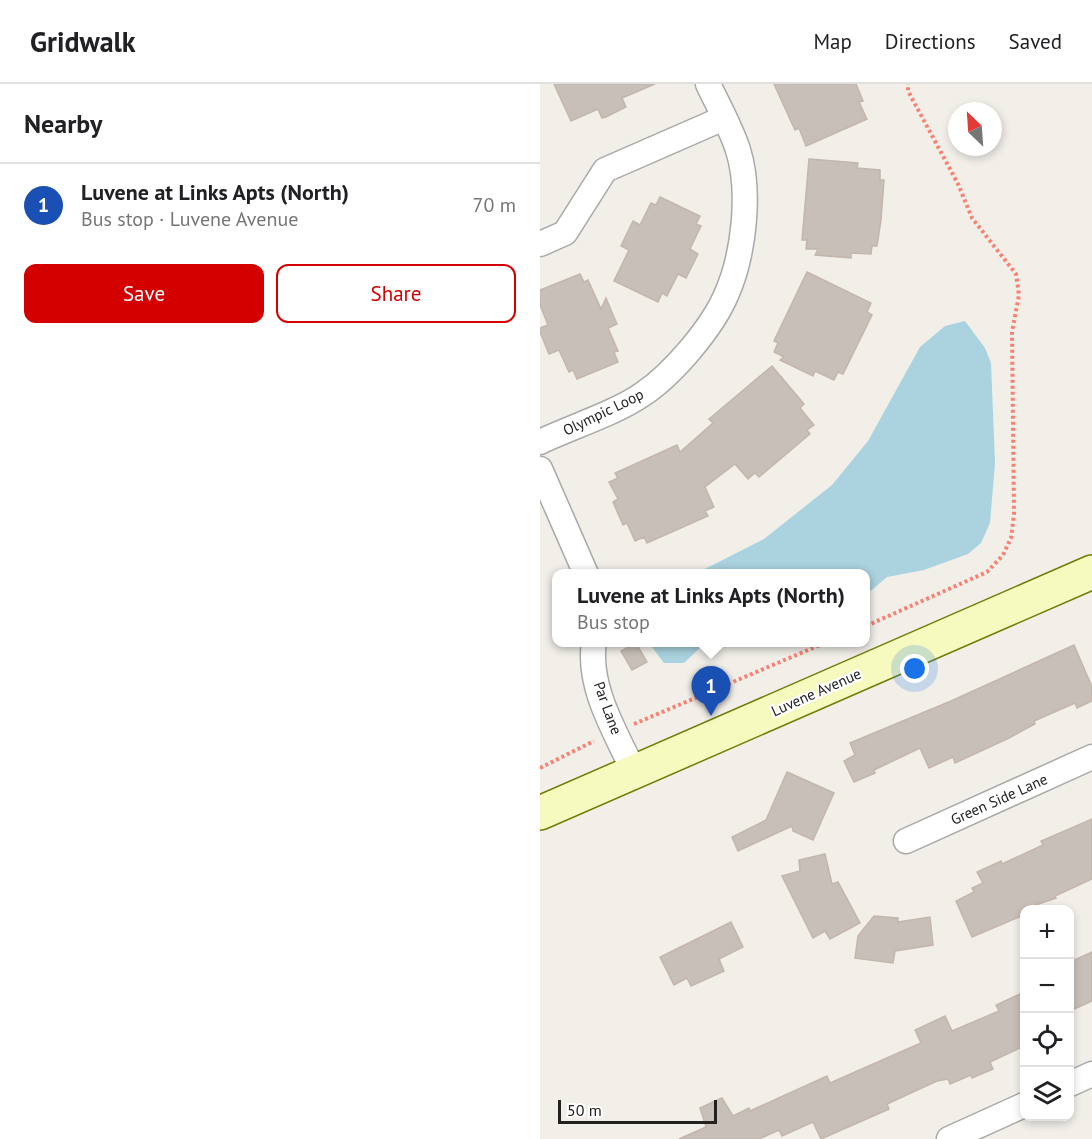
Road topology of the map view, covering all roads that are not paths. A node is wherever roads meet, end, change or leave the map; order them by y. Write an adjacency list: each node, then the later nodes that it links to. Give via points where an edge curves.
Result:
1 (708, 84): 2 (street, Olympic Loop)
2 (724, 118): 3 (street, via 605,170 565,233); 4 (street, Olympic Loop, via 739,151 744,198 742,244 727,294 699,338 658,384 641,396)
3 (540, 244)
4 (540, 442)
5 (540, 469): 6 (street)
6 (584, 569)
7 (1092, 572): 10 (street, Luvene Avenue)
8 (593, 647): 10 (street, Par Lane, via 599,693)
9 (1092, 757): 12 (street, Green Side Lane)
10 (634, 772): 11 (street, Luvene Avenue)
11 (540, 813)
12 (906, 841)
13 (1092, 1074): 14 (street)
14 (1074, 1082)
15 (1020, 1107): 16 (street)
16 (949, 1139)

